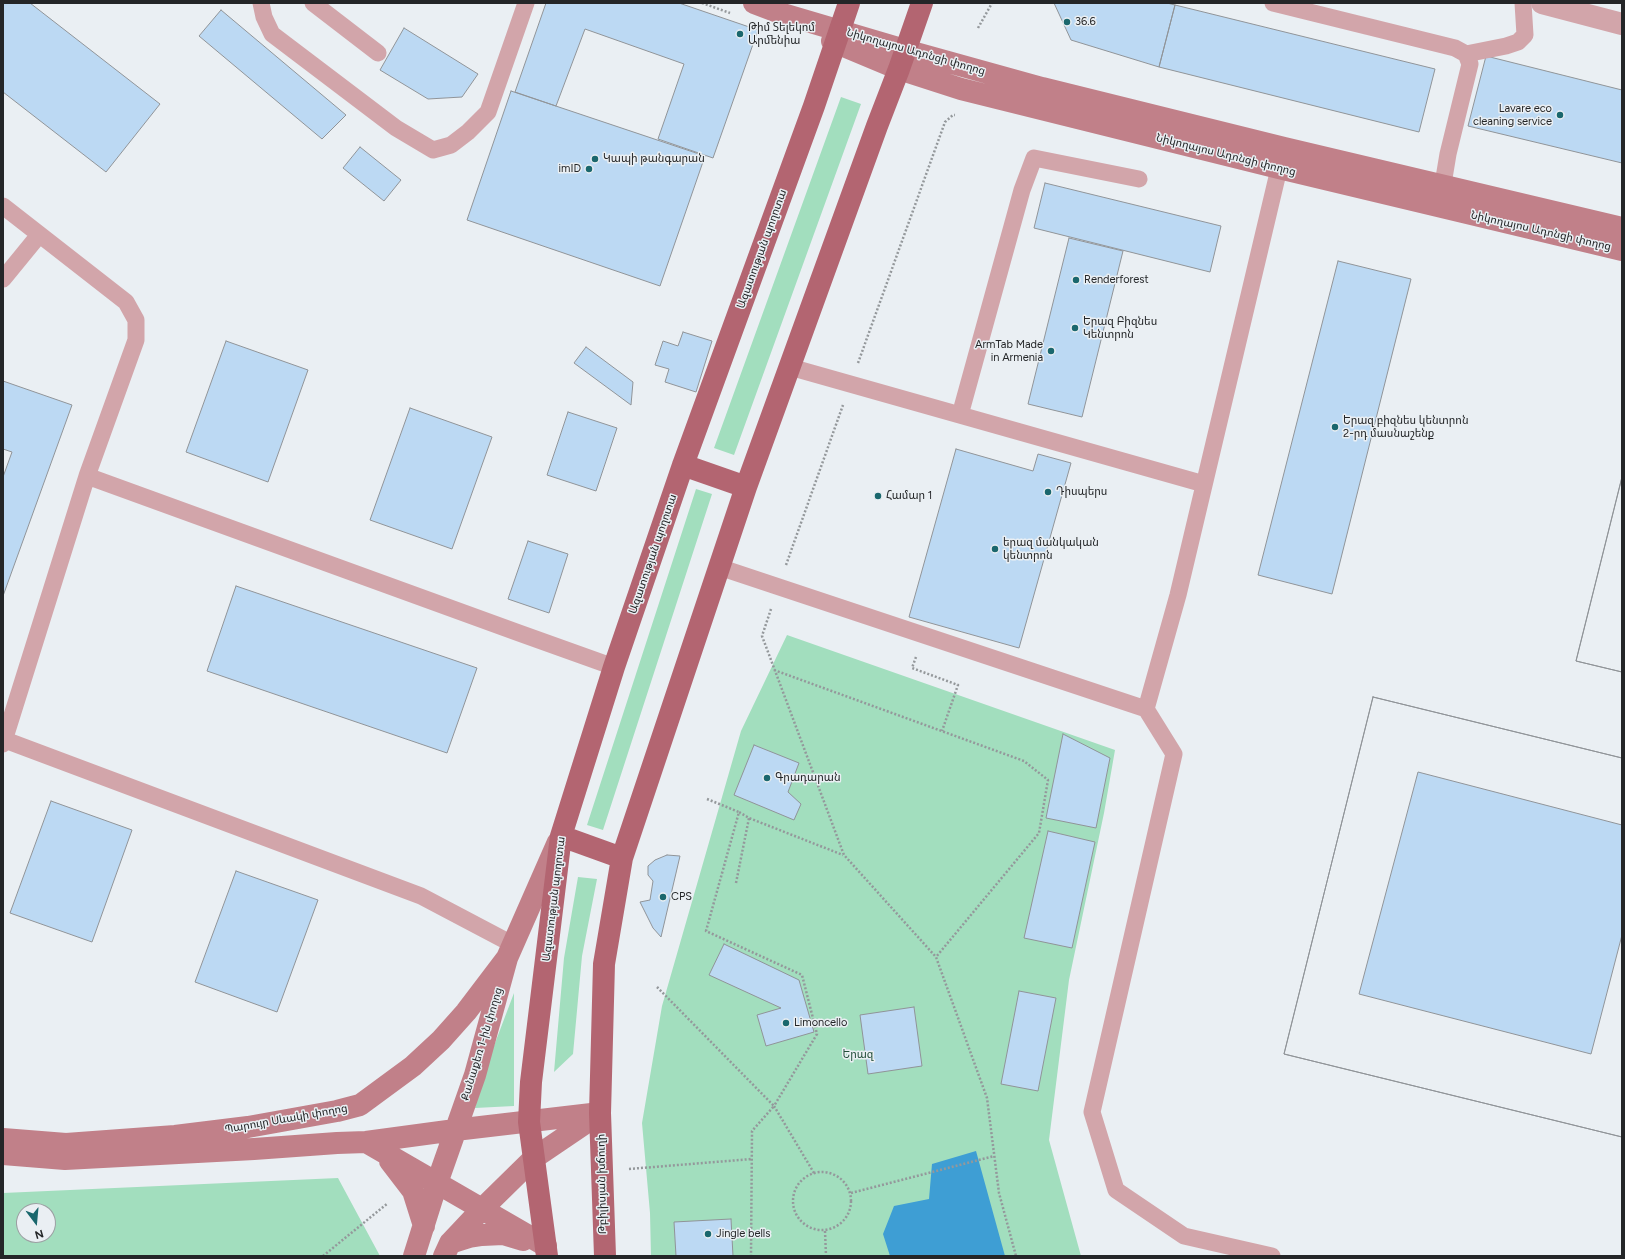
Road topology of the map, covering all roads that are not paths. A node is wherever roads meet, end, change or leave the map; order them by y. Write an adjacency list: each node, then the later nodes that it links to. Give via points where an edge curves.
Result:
1 (262, 3): 3 (lane, via 264,17 272,34 396,128 433,150 451,145 488,112)
2 (313, 3): 12 (lane)
3 (526, 3)
4 (754, 3): 11 (street, Նիկողայոս Ադոնցի փողոց)
5 (849, 3): 11 (main road, Ազատության պողոտա)
6 (922, 3): 14 (main road)
7 (1273, 3): 13 (lane, via 1454,48)
8 (1523, 3): 13 (lane, via 1525,35 1518,42)
9 (1542, 3): 10 (street)
10 (1622, 24)
11 (837, 37): 14 (street, Նիկողայոս Ադոնցի փողոց); 25 (main road, Ազատության պողոտա)
12 (378, 53)
13 (1466, 54): 17 (lane, via 1470,64)
14 (902, 60): 15 (street, Նիկողայոս Ադոնցի փողոց, via 961,89); 23 (main road)
15 (1281, 158): 17 (street, Նիկողայոս Ադոնցի փողոց); 21 (street, Նիկողայոս Ադոնցի փողոց); 27 (lane)
16 (1139, 180): 24 (lane, via 1034,158 1022,190)
17 (1443, 184): 19 (street, Նիկողայոս Ադոնցի փողոց)
18 (3, 206): 20 (lane)
19 (1622, 228)
20 (39, 235): 22 (lane); 26 (lane, via 126,302 136,320 136,340)
21 (1622, 250)
22 (3, 279)
23 (790, 367): 24 (lane); 28 (main road)
24 (960, 415): 27 (lane)
25 (683, 465): 28 (main road); 30 (main road, Ազատության պողոտա)
26 (87, 476): 30 (lane); 32 (lane)
27 (1204, 484): 31 (lane, via 1178,595)
28 (746, 487): 29 (main road)
29 (719, 567): 31 (lane); 34 (main road)
30 (614, 667): 33 (main road, Ազատության պողոտա)
31 (1146, 709): 51 (lane, via 1174,754 1092,1112 1116,1190 1184,1236)
32 (4, 742): 35 (lane, via 421,896)
33 (560, 836): 34 (main road); 35 (street, Քանաքեռ 1-ին փողոց); 37 (main road, Ազատության պողոտա)
34 (622, 858): 36 (main road, via 604,964)
35 (509, 951): 38 (street, Քանաքեռ 1-ին փողոց, via 474,1075); 39 (street, Պարույր Սևակի փողոց, via 466,1012 441,1040 413,1066 360,1105 248,1127 175,1136 66,1144)
36 (600, 1113): 37 (street, Պարույր Սևակի փողոց); 43 (street); 50 (main road, Թբիլիսյան խճուղի)
37 (529, 1122): 38 (street, Պարույր Սևակի փողոց); 43 (main road)
38 (455, 1130): 40 (street, Պարույր Սևակի փողոց); 44 (street, Քանաքեռ 1-ին փողոց)
39 (3, 1138)
40 (366, 1142): 41 (street); 42 (street, Պարույր Սևակի փողոց, via 65,1158)
41 (384, 1153): 44 (street); 46 (street, via 413,1191)
42 (3, 1154)
43 (534, 1158): 45 (street); 48 (main road)
44 (437, 1183): 45 (street); 46 (street, Քանաքեռ 1-ին փողոց)
45 (482, 1209): 47 (street); 48 (street)
46 (424, 1226): 49 (street, Քանաքեռ 1-ին փողոց)
47 (447, 1250): 48 (street, via 469,1237 503,1234)
48 (546, 1251)
49 (414, 1256)
50 (605, 1256)
51 (1272, 1256)

